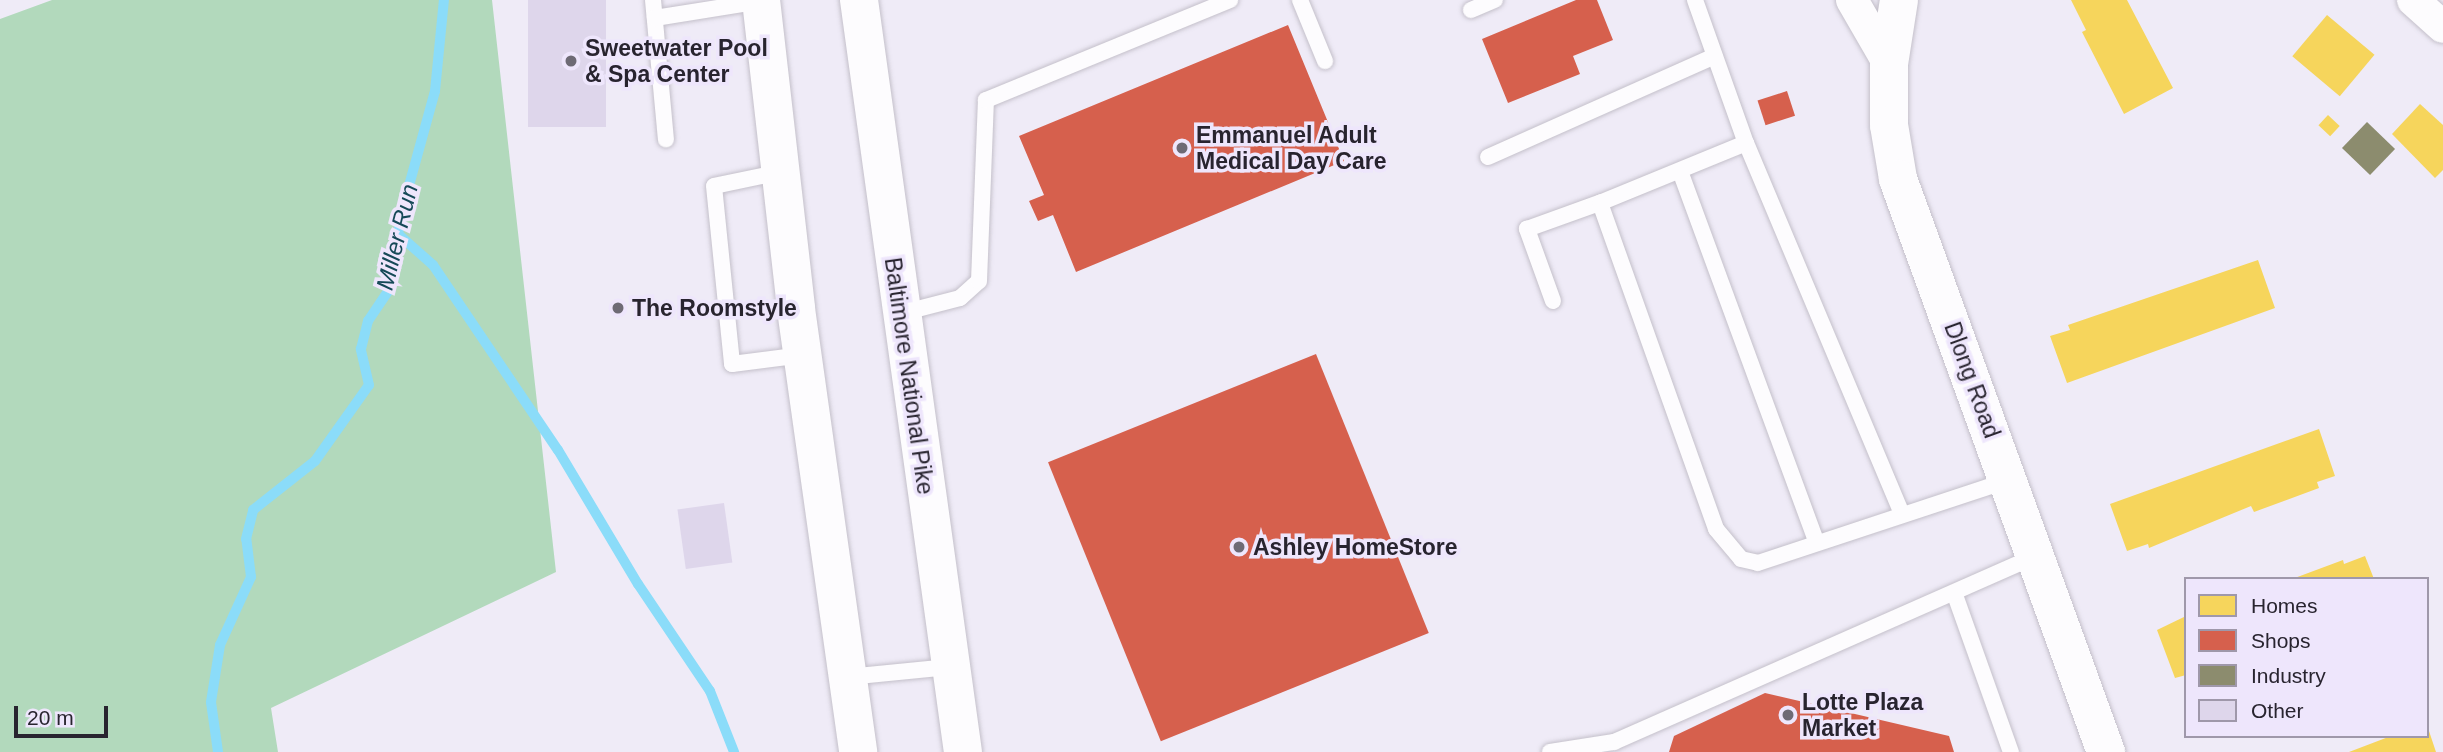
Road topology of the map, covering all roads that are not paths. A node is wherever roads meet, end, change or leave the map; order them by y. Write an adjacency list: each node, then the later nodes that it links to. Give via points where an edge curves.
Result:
1 (653, 0): 12 (lane)
2 (761, 0): 12 (lane); 21 (main road)
3 (859, 0): 24 (main road, Baltimore National Pike)
4 (1230, 0): 24 (lane, via 986,100 979,281 960,298)
5 (1300, 0): 15 (lane)
6 (1495, 0): 11 (lane)
7 (1695, 0): 14 (lane)
8 (1852, 0): 16 (street)
9 (1899, 0): 16 (main road, Dlong Road)
10 (2413, 0): 13 (street)
11 (1471, 10)
12 (655, 18): 17 (lane)
13 (2443, 27)
14 (1715, 56): 18 (lane); 19 (lane)
15 (1325, 61)
16 (1889, 64): 26 (main road, Dlong Road, via 1889,125 1898,179)
17 (667, 139)
18 (1746, 143): 20 (lane); 27 (lane)
19 (1488, 157)
20 (1680, 171): 22 (lane); 28 (lane)
21 (780, 172): 25 (main road); 25 (lane, via 714,186 732,364)
22 (1602, 202): 23 (lane, via 1527,229); 28 (lane, via 1716,529 1741,559 1758,563)
23 (1553, 301)
24 (900, 314): 31 (main road, Baltimore National Pike)
25 (803, 355): 32 (main road)
26 (2009, 480): 27 (lane); 29 (main road, Dlong Road)
27 (1902, 514): 28 (lane)
28 (1817, 543)
29 (2038, 555): 30 (lane); 37 (main road, Dlong Road)
30 (1955, 595): 35 (lane, via 1614,742); 36 (lane)
31 (949, 667): 32 (lane); 34 (main road, Baltimore National Pike)
32 (845, 677): 33 (main road)
33 (858, 752)
34 (963, 752)
35 (1550, 752)
36 (2011, 752)
37 (2106, 752)

